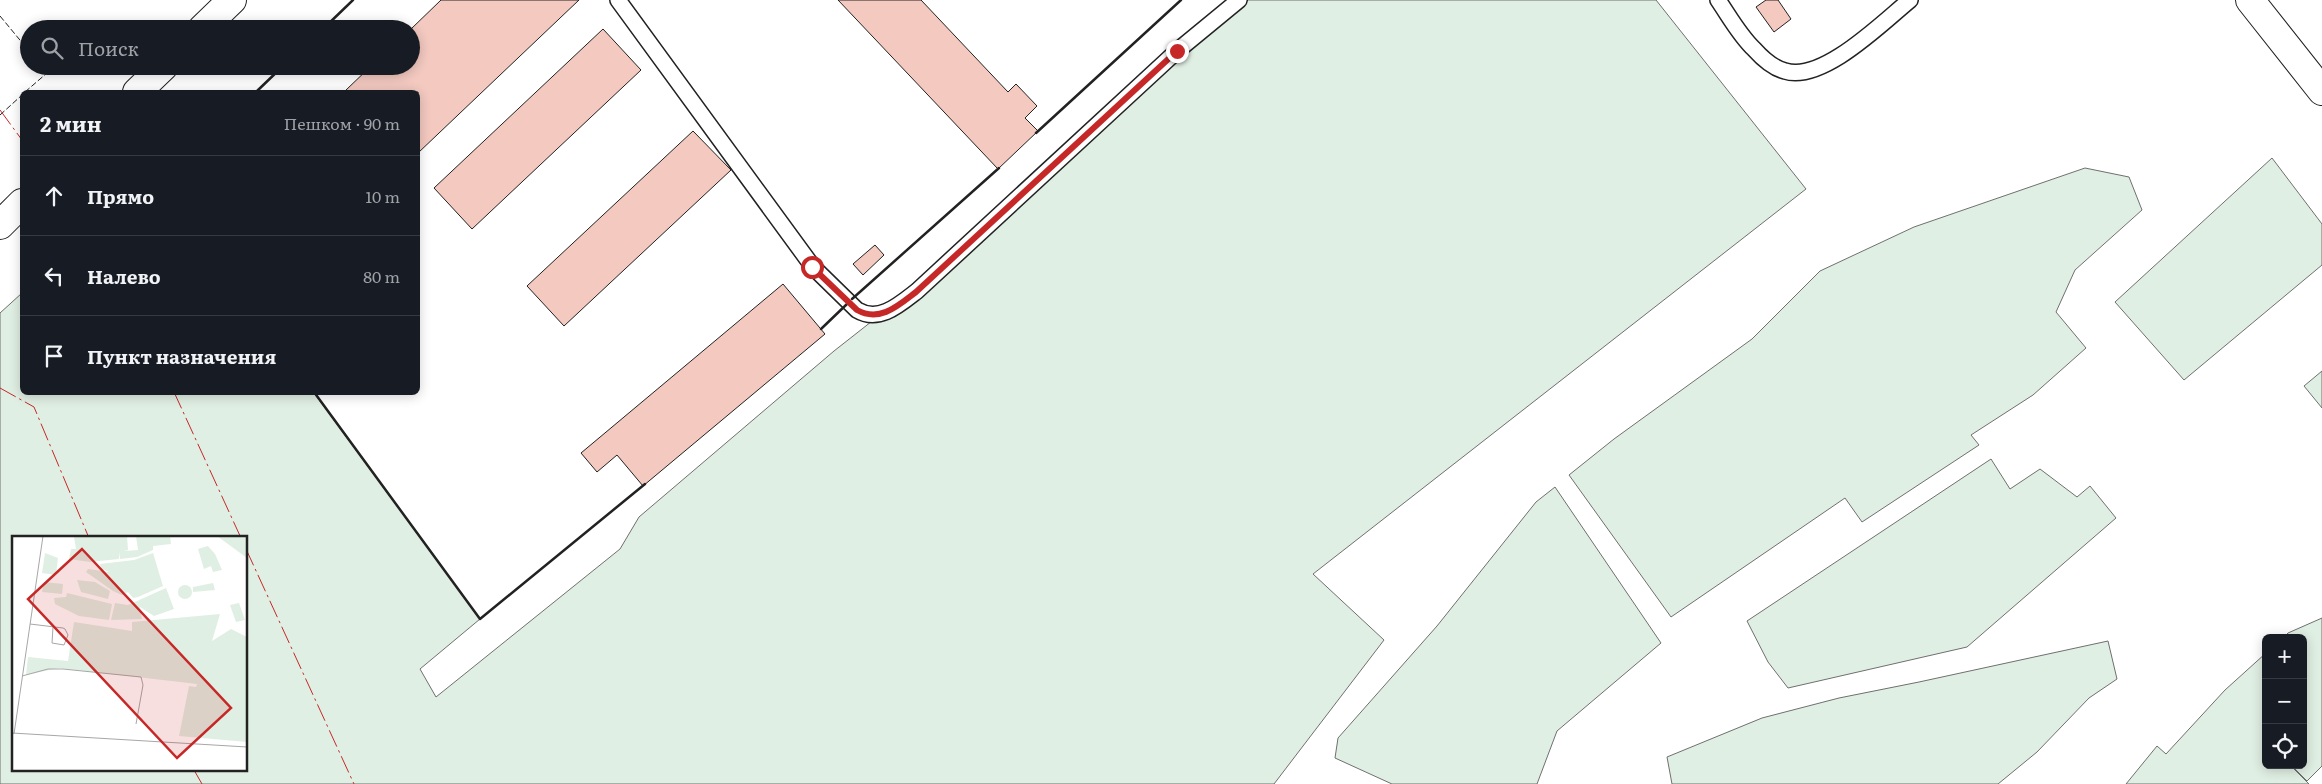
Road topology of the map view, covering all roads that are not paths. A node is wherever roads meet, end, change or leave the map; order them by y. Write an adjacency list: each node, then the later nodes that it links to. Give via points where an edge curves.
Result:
1 (232, 0): 7 (main road)
2 (618, 0): 3 (lane, via 812,267 857,310 876,315 894,309 916,292 1177,51)
3 (1239, 0)
4 (1718, 0): 5 (lane, via 1762,57 1785,72 1800,73 1816,70 1837,59)
5 (1910, 0)
6 (2250, 0): 10 (main road)
7 (211, 20)
8 (155, 75): 9 (main road)
9 (139, 90)
10 (2322, 91)
11 (20, 205): 12 (main road)
12 (0, 225)

